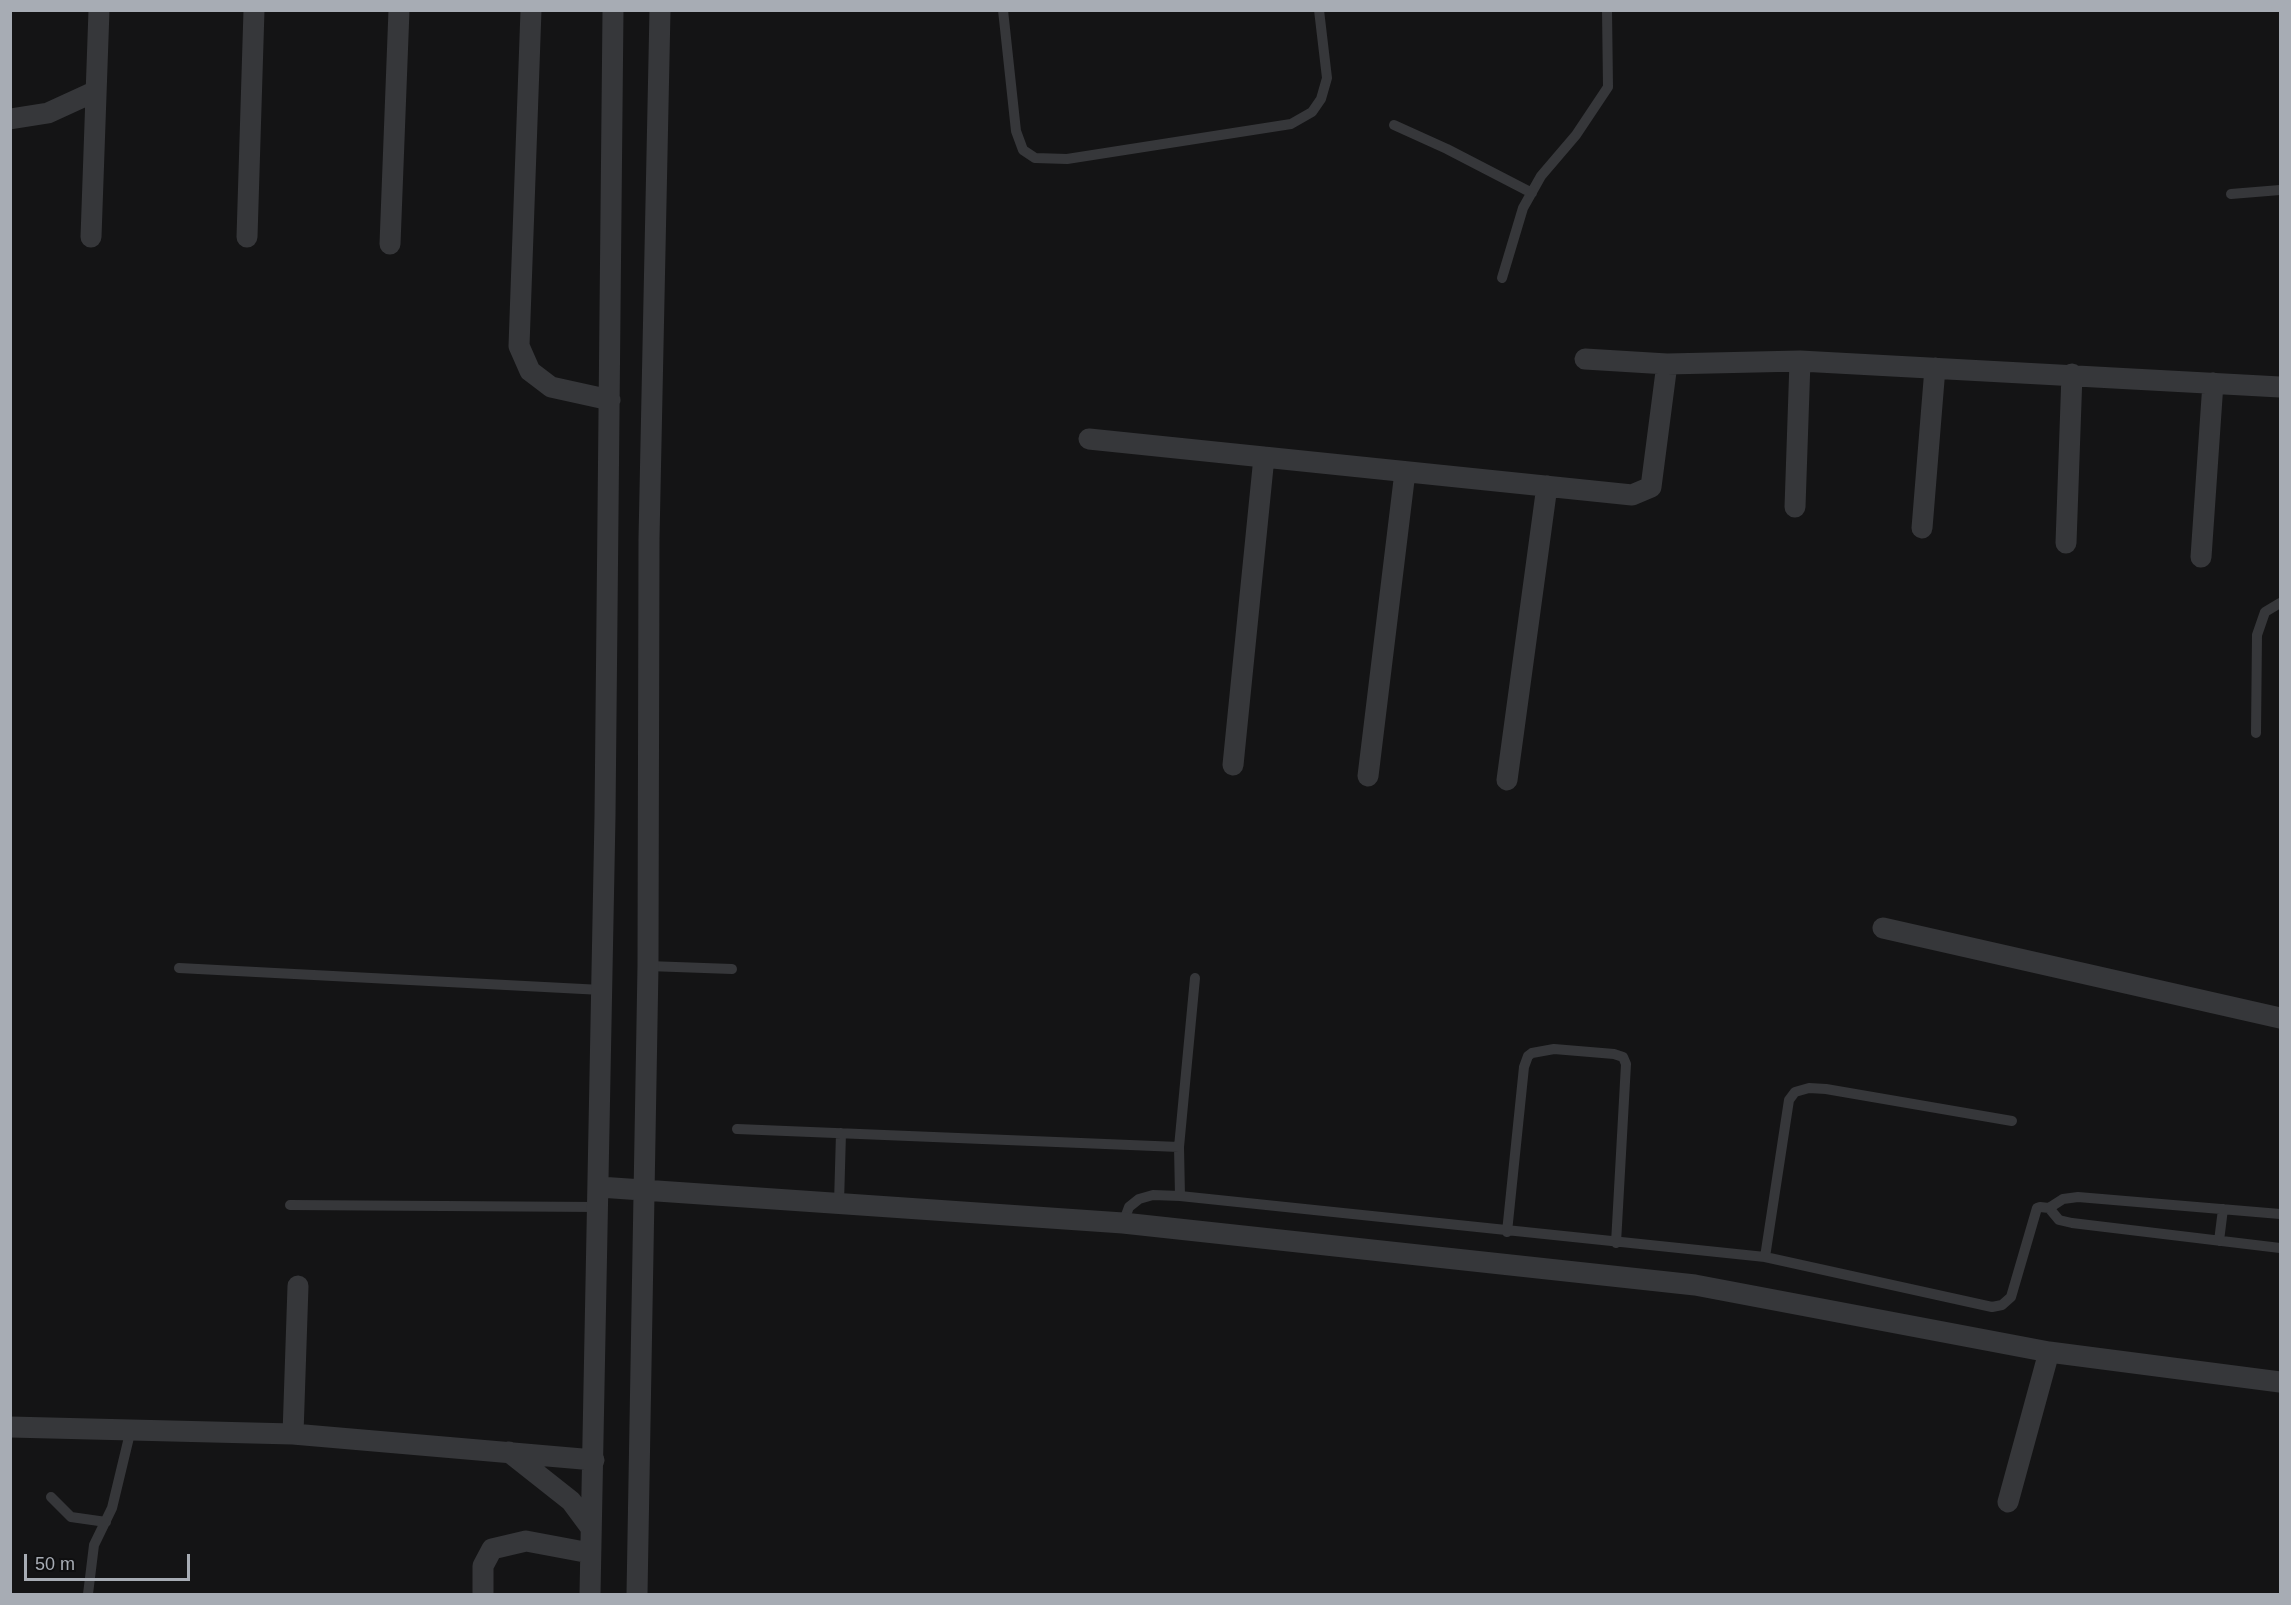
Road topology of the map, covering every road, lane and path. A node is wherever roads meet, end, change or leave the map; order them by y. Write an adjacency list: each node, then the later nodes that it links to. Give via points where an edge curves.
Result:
1 (99, 10): 10 (street)
2 (254, 10): 17 (street)
3 (399, 10): 18 (street)
4 (531, 10): 27 (street, via 519,346 530,371 551,387)
5 (614, 10): 27 (street)
6 (660, 10): 42 (street, via 649,538)
7 (1003, 10): 8 (lane, via 1016,131 1023,150 1035,158 1067,159 1291,124 1312,112 1327,78)
8 (1320, 10)
9 (1606, 10): 14 (lane, via 1608,87)
10 (96, 92): 11 (street, via 48,113); 16 (street)
11 (10, 119)
12 (1394, 125): 14 (lane)
13 (2280, 190): 15 (lane)
14 (1532, 193): 19 (lane, via 1523,208)
15 (2231, 194)
16 (91, 237)
17 (247, 237)
18 (390, 244)
19 (1502, 278)
20 (1585, 359): 22 (street)
21 (1800, 361): 22 (street); 23 (street); 32 (street)
22 (1667, 364): 31 (street, via 1651,487 1632,495)
23 (1935, 368): 24 (street); 33 (street)
24 (2072, 374): 25 (street); 34 (street)
25 (2214, 383): 26 (street); 35 (street)
26 (2280, 387)
27 (610, 400): 46 (street)
28 (1089, 439): 29 (street)
29 (1264, 457): 30 (street); 38 (street)
30 (1405, 472): 31 (street); 39 (street)
31 (1546, 486): 40 (street)
32 (1795, 507)
33 (1922, 528)
34 (2066, 543)
35 (2200, 557)
36 (2280, 603): 37 (lane, via 2265,612 2257,635)
37 (2256, 733)
38 (1233, 765)
39 (1368, 776)
40 (1507, 780)
41 (1883, 928): 47 (street)
42 (648, 966): 44 (lane); 52 (street)
43 (179, 968): 46 (lane)
44 (732, 969)
45 (1195, 978): 51 (lane)
46 (602, 990): 53 (street)
47 (2280, 1018)
48 (2012, 1121): 65 (lane, via 1826,1089 1795,1092 1789,1100)
49 (737, 1129): 50 (lane)
50 (841, 1133): 51 (lane); 55 (lane)
51 (1179, 1147): 54 (lane)
52 (641, 1189): 53 (street); 55 (street); 82 (street)
53 (603, 1194): 56 (lane); 73 (street)
54 (1180, 1196): 60 (lane, via 1139,1199 1129,1207); 61 (lane)
55 (839, 1203): 60 (street)
56 (290, 1205)
57 (2049, 1208): 58 (lane, via 2063,1199 2078,1197); 62 (lane, via 2059,1220 2072,1223); 65 (lane, via 2037,1208 2011,1297 1992,1307)
58 (2223, 1209): 59 (lane); 62 (lane)
59 (2280, 1214)
60 (1123, 1223): 67 (street, via 1695,1285)
61 (1507, 1232): 63 (lane); 63 (lane, via 1528,1056 1554,1049 1614,1054 1623,1057 1626,1064)
62 (2219, 1241): 64 (lane)
63 (1616, 1243): 65 (lane)
64 (2280, 1248)
65 (1765, 1257)
66 (298, 1286): 71 (street)
67 (2049, 1352): 68 (street); 75 (street)
68 (2280, 1382)
69 (10, 1427): 70 (street)
70 (131, 1429): 71 (street); 76 (lane)
71 (293, 1434): 72 (street)
72 (509, 1452): 73 (street); 77 (street, via 571,1501)
73 (594, 1460): 77 (street)
74 (51, 1497): 76 (lane, via 71,1517)
75 (2007, 1502)
76 (106, 1522): 79 (lane, via 94,1545)
77 (591, 1528): 78 (street)
78 (590, 1553): 80 (street, via 526,1541 492,1549 483,1566); 81 (street)
79 (88, 1594)
80 (483, 1594)
81 (590, 1594)
82 (637, 1594)

